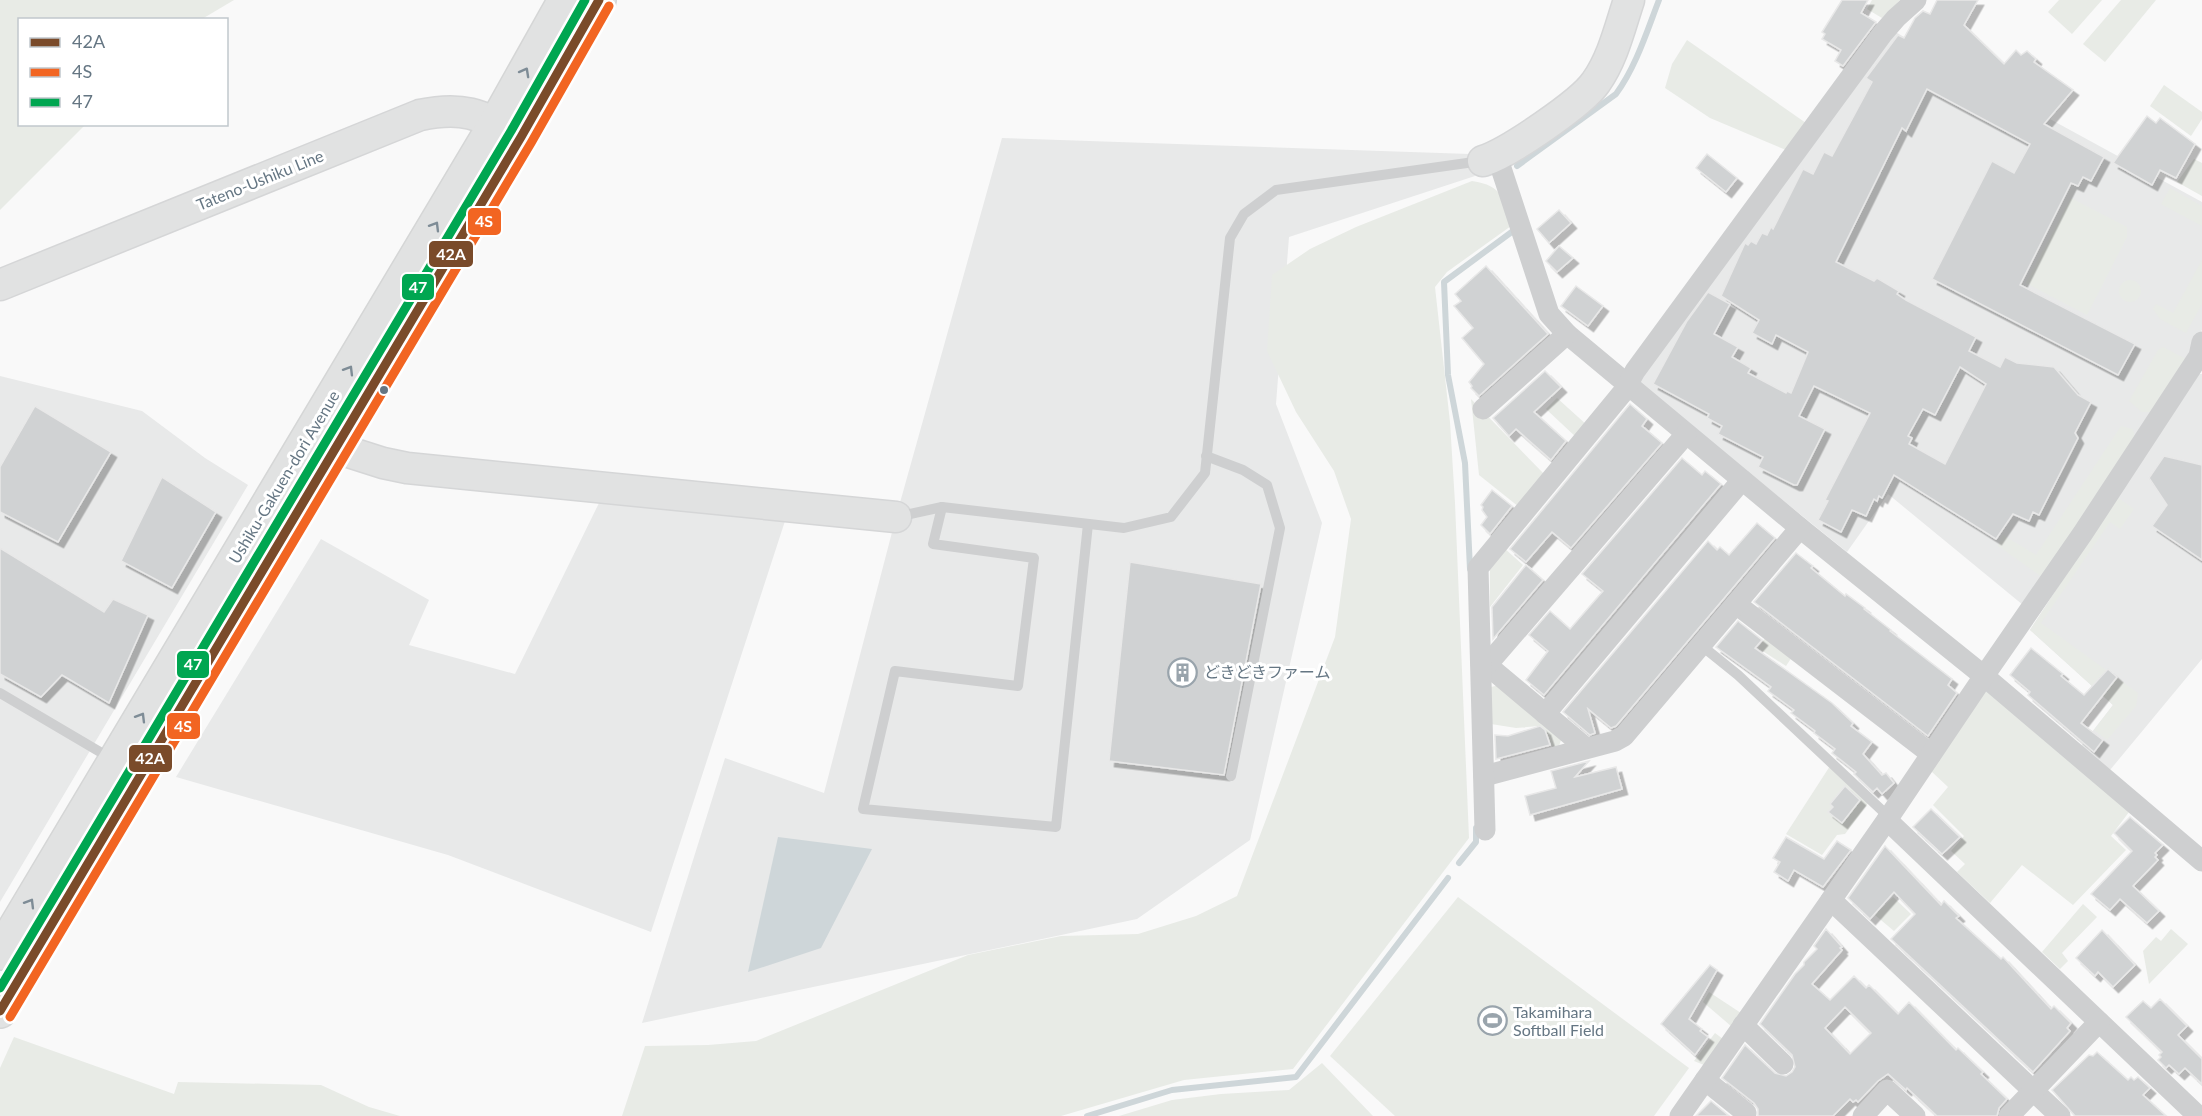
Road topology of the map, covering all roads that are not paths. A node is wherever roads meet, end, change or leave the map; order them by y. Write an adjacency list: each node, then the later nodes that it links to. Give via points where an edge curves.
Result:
1 (565, 0): 5 (highway, Ushiku-Gakuen-dori Avenue, one-way to 1)
2 (599, 0): 5 (highway, Ushiku-Gakuen-dori Avenue)
3 (1629, 0): 6 (street, via 1596,83 1584,96)
4 (1916, 0): 10 (street, via 1883,33)
5 (509, 130): 7 (street, Tateno-Ushiku Line, via 459,110 420,115); 13 (highway, Ushiku-Gakuen-dori Avenue); 28 (highway, Ushiku-Gakuen-dori Avenue, one-way to 5)
6 (1490, 159): 8 (street, via 1549,314); 14 (lane, via 1276,190 1244,214 1230,238)
7 (0, 285)
8 (1567, 334): 10 (street); 11 (street)
9 (2201, 352): 23 (street)
10 (1628, 383): 12 (street); 22 (street, via 1478,568)
11 (1483, 409)
12 (1686, 434): 15 (street); 22 (street)
13 (336, 448): 17 (street, via 407,468); 36 (highway, Ushiku-Gakuen-dori Avenue)
14 (1206, 456): 18 (lane, via 1204,473 1171,517 1124,528); 29 (lane, via 1243,470 1267,485 1280,528)
15 (1742, 480): 19 (street); 25 (street)
16 (942, 507): 17 (lane); 18 (lane); 18 (lane, via 933,544 1034,558 1018,686 895,671 863,808 1056,827)
17 (896, 517)
18 (1088, 524)
19 (1800, 528): 20 (street); 23 (street)
20 (1737, 604): 21 (street); 27 (street)
21 (1702, 646): 26 (street, via 1630,731 1615,741); 31 (lane, via 1738,675)
22 (1484, 665): 25 (street); 30 (street)
23 (1984, 676): 27 (street); 33 (street)
24 (0, 693): 28 (lane)
25 (1545, 714): 26 (street)
26 (1586, 748): 30 (street)
27 (1931, 754): 31 (street)
28 (115, 760): 35 (highway, Ushiku-Gakuen-dori Avenue, one-way to 28)
29 (1231, 776)
30 (1484, 776): 32 (street)
31 (1888, 818): 34 (street); 37 (street)
32 (1485, 830)
33 (2202, 861)
34 (1832, 900): 38 (street); 41 (street)
35 (0, 953)
36 (0, 1011)
37 (2099, 1022): 41 (street); 48 (street)
38 (1743, 1025): 39 (street); 40 (street)
39 (1783, 1064)
40 (1705, 1080): 42 (street); 43 (street)
41 (2033, 1090): 46 (street); 47 (street)
42 (1746, 1113)
43 (1680, 1116)
44 (1863, 1116): 45 (street, via 1887,1090)
45 (1915, 1116)
46 (2009, 1116)
47 (2060, 1116)
48 (2198, 1116)

